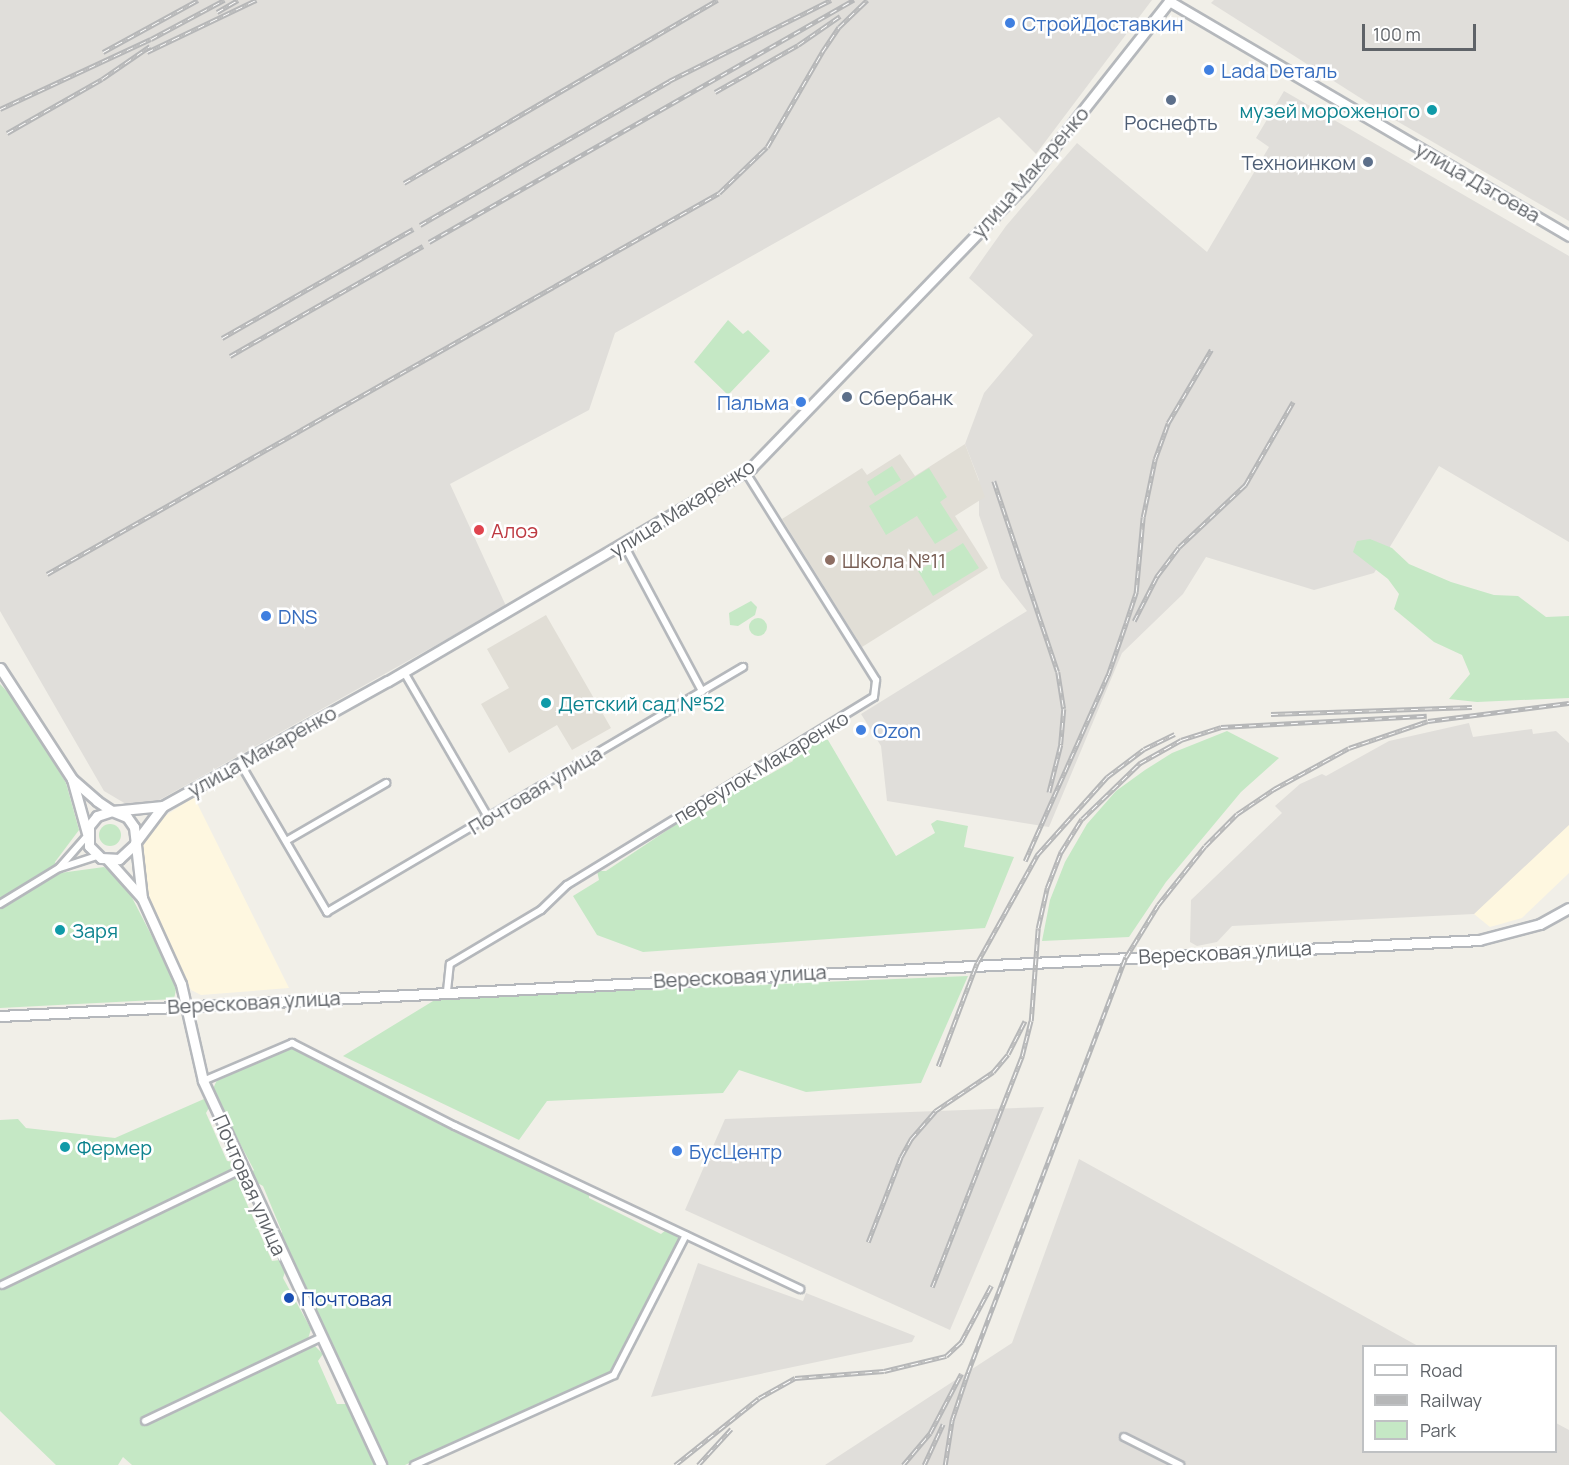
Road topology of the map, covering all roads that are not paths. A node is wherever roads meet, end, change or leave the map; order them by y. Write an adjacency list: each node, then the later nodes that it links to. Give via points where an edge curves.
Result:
1 (1169, 1): 2 (street, улица Дзгоева); 3 (street, улица Макаренко, via 1024,185)
2 (1569, 236)
3 (746, 473): 4 (street, улица Макаренко); 23 (street, переулок Макаренко, via 876,680 874,697 567,885 541,910 450,964)
4 (624, 545): 7 (street, улица Макаренко); 8 (street)
5 (742, 667): 8 (street, Почтовая улица)
6 (0, 669): 10 (street)
7 (404, 672): 9 (street, улица Макаренко); 14 (street)
8 (702, 691): 14 (street, Почтовая улица)
9 (240, 763): 12 (street, улица Макаренко); 16 (street)
10 (72, 779): 13 (street); 15 (street)
11 (386, 783): 16 (street)
12 (163, 806): 13 (street, улица Макаренко); 17 (street, улица Макаренко)
13 (112, 811): 15 (street, via 97,816); 17 (street, via 132,823)
14 (488, 817): 16 (street, Почтовая улица, via 327,912)
15 (87, 835): 18 (street); 19 (street)
16 (286, 841)
17 (134, 844): 18 (street, via 123,857); 20 (street, Почтовая улица)
18 (103, 858): 19 (street); 20 (street, Почтовая улица)
19 (59, 868): 21 (street)
20 (142, 898): 24 (street, Почтовая улица)
21 (0, 904)
22 (1569, 908): 23 (street, Вересковая улица, via 1530,928 1479,940)
23 (447, 991): 24 (street, Вересковая улица)
24 (188, 1006): 25 (street, Вересковая улица); 26 (street, Почтовая улица)
25 (0, 1017)
26 (203, 1081): 27 (street, Почтовая улица); 28 (street, via 292,1043 455,1126)
27 (243, 1169): 29 (street); 31 (street, Почтовая улица)
28 (686, 1235): 30 (street); 35 (street, via 614,1375)
29 (2, 1285)
30 (800, 1289)
31 (320, 1338): 32 (street); 34 (street, Почтовая улица)
32 (145, 1421)
33 (1124, 1437): 36 (street)
34 (381, 1465)
35 (414, 1465)
36 (1180, 1465)

